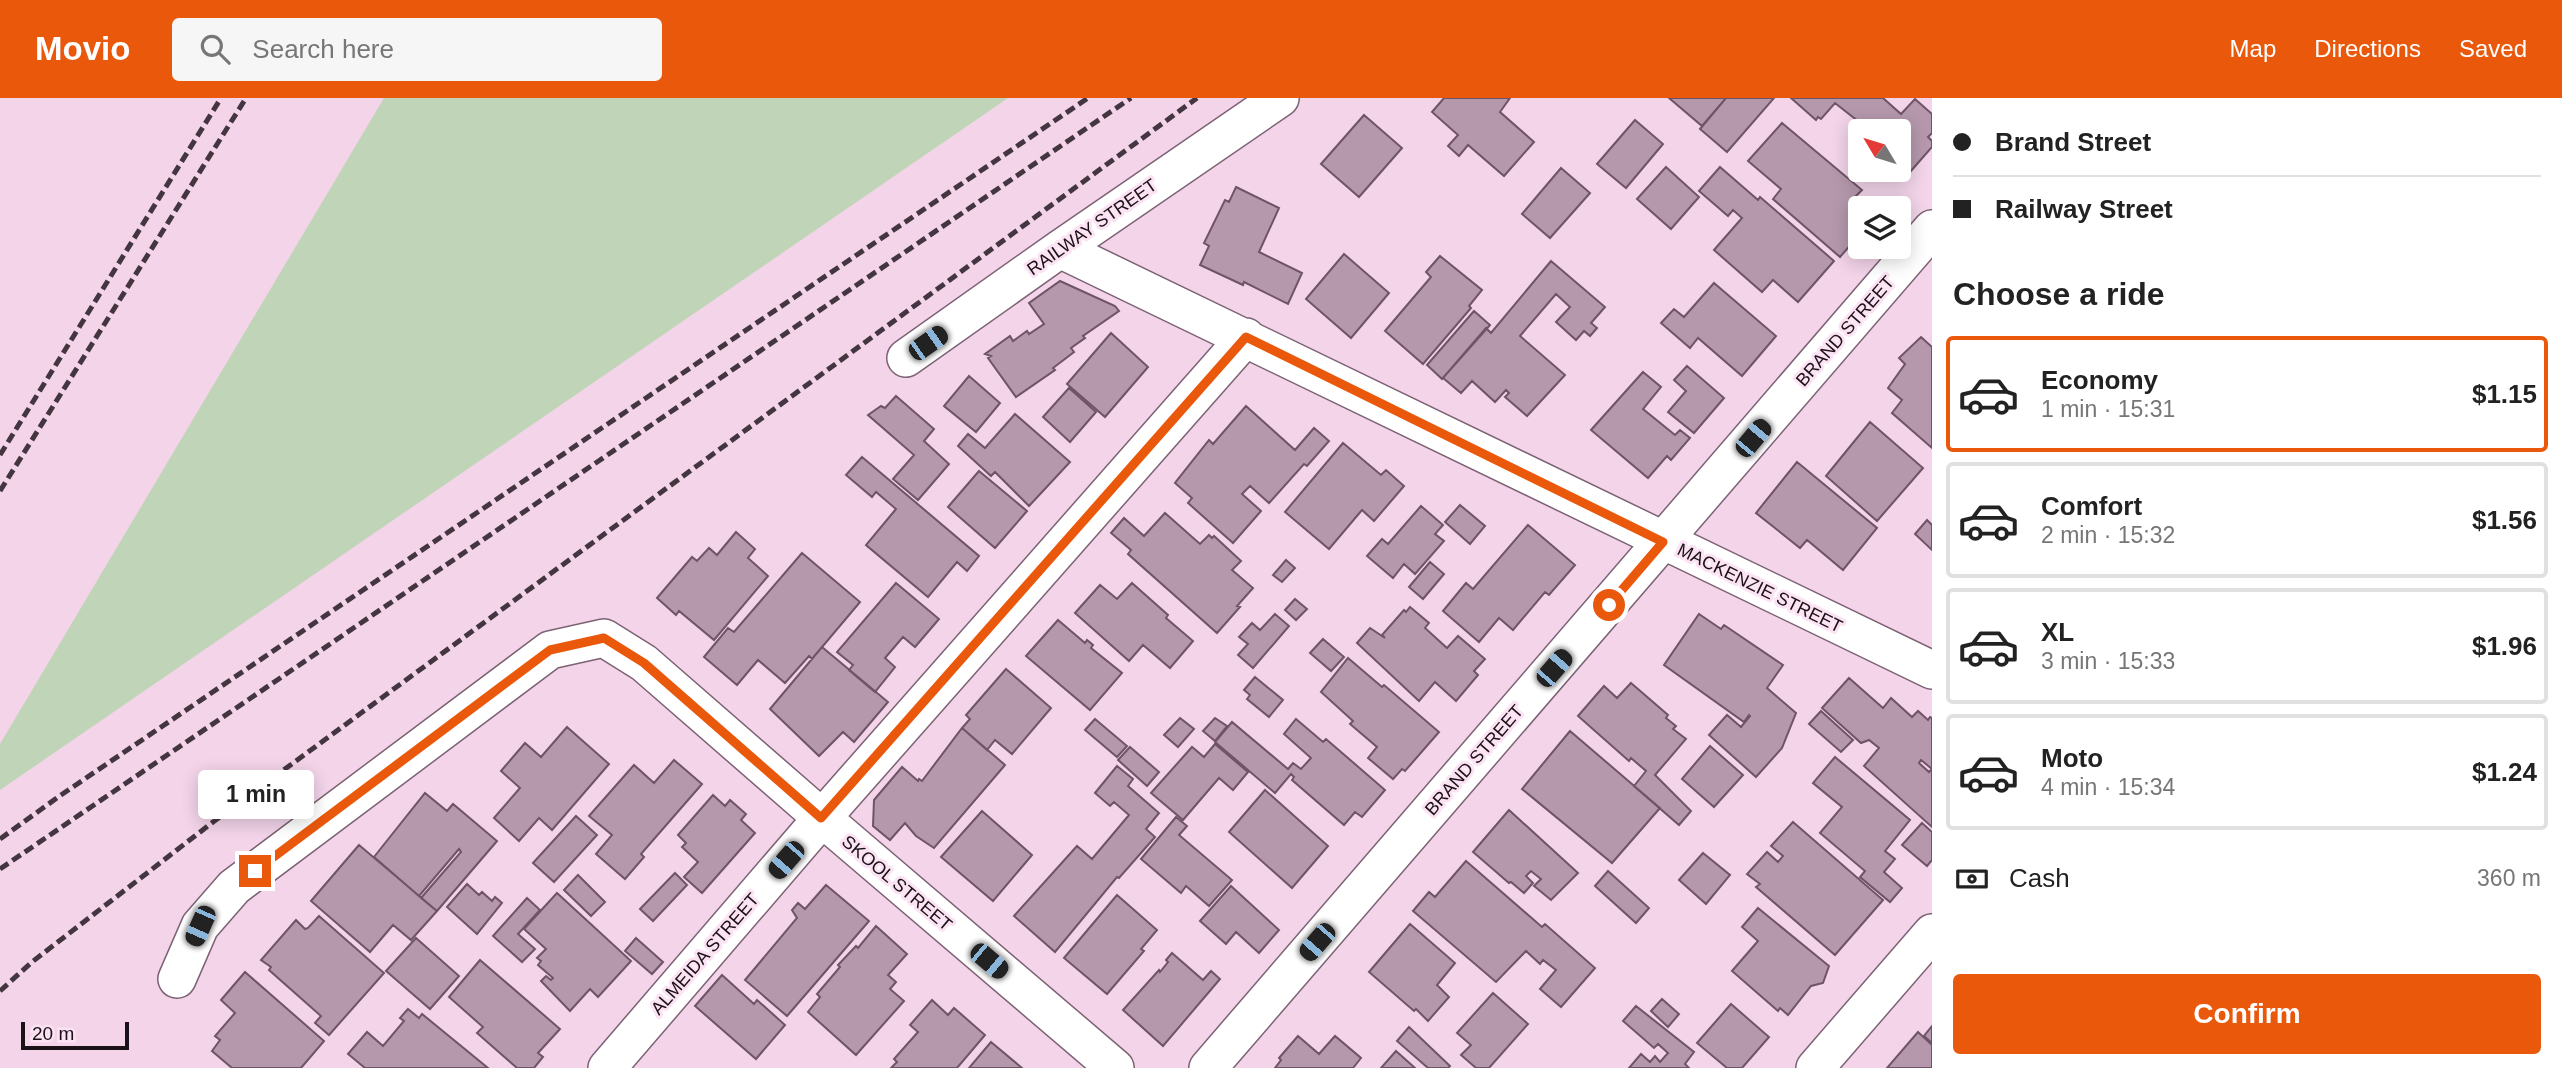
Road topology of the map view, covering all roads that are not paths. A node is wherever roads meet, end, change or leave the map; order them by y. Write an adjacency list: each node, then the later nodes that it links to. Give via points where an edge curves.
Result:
1 (1280, 98): 3 (street, RAILWAY STREET)
2 (1932, 229): 6 (street, BRAND STREET)
3 (1060, 249): 4 (street, MACKENZIE STREET); 5 (street, RAILWAY STREET)
4 (1246, 337): 6 (street, MACKENZIE STREET); 8 (street, ALMEIDA STREET)
5 (906, 358)
6 (1663, 542): 7 (street, MACKENZIE STREET); 13 (street, BRAND STREET)
7 (1932, 670)
8 (821, 818): 10 (street, SKOOL STREET, via 644,663 604,638 550,650 234,887 200,926); 11 (street, ALMEIDA STREET); 12 (street, SKOOL STREET)
9 (1932, 933): 14 (street)
10 (177, 979)
11 (607, 1068)
12 (1115, 1068)
13 (1208, 1068)
14 (1815, 1068)

